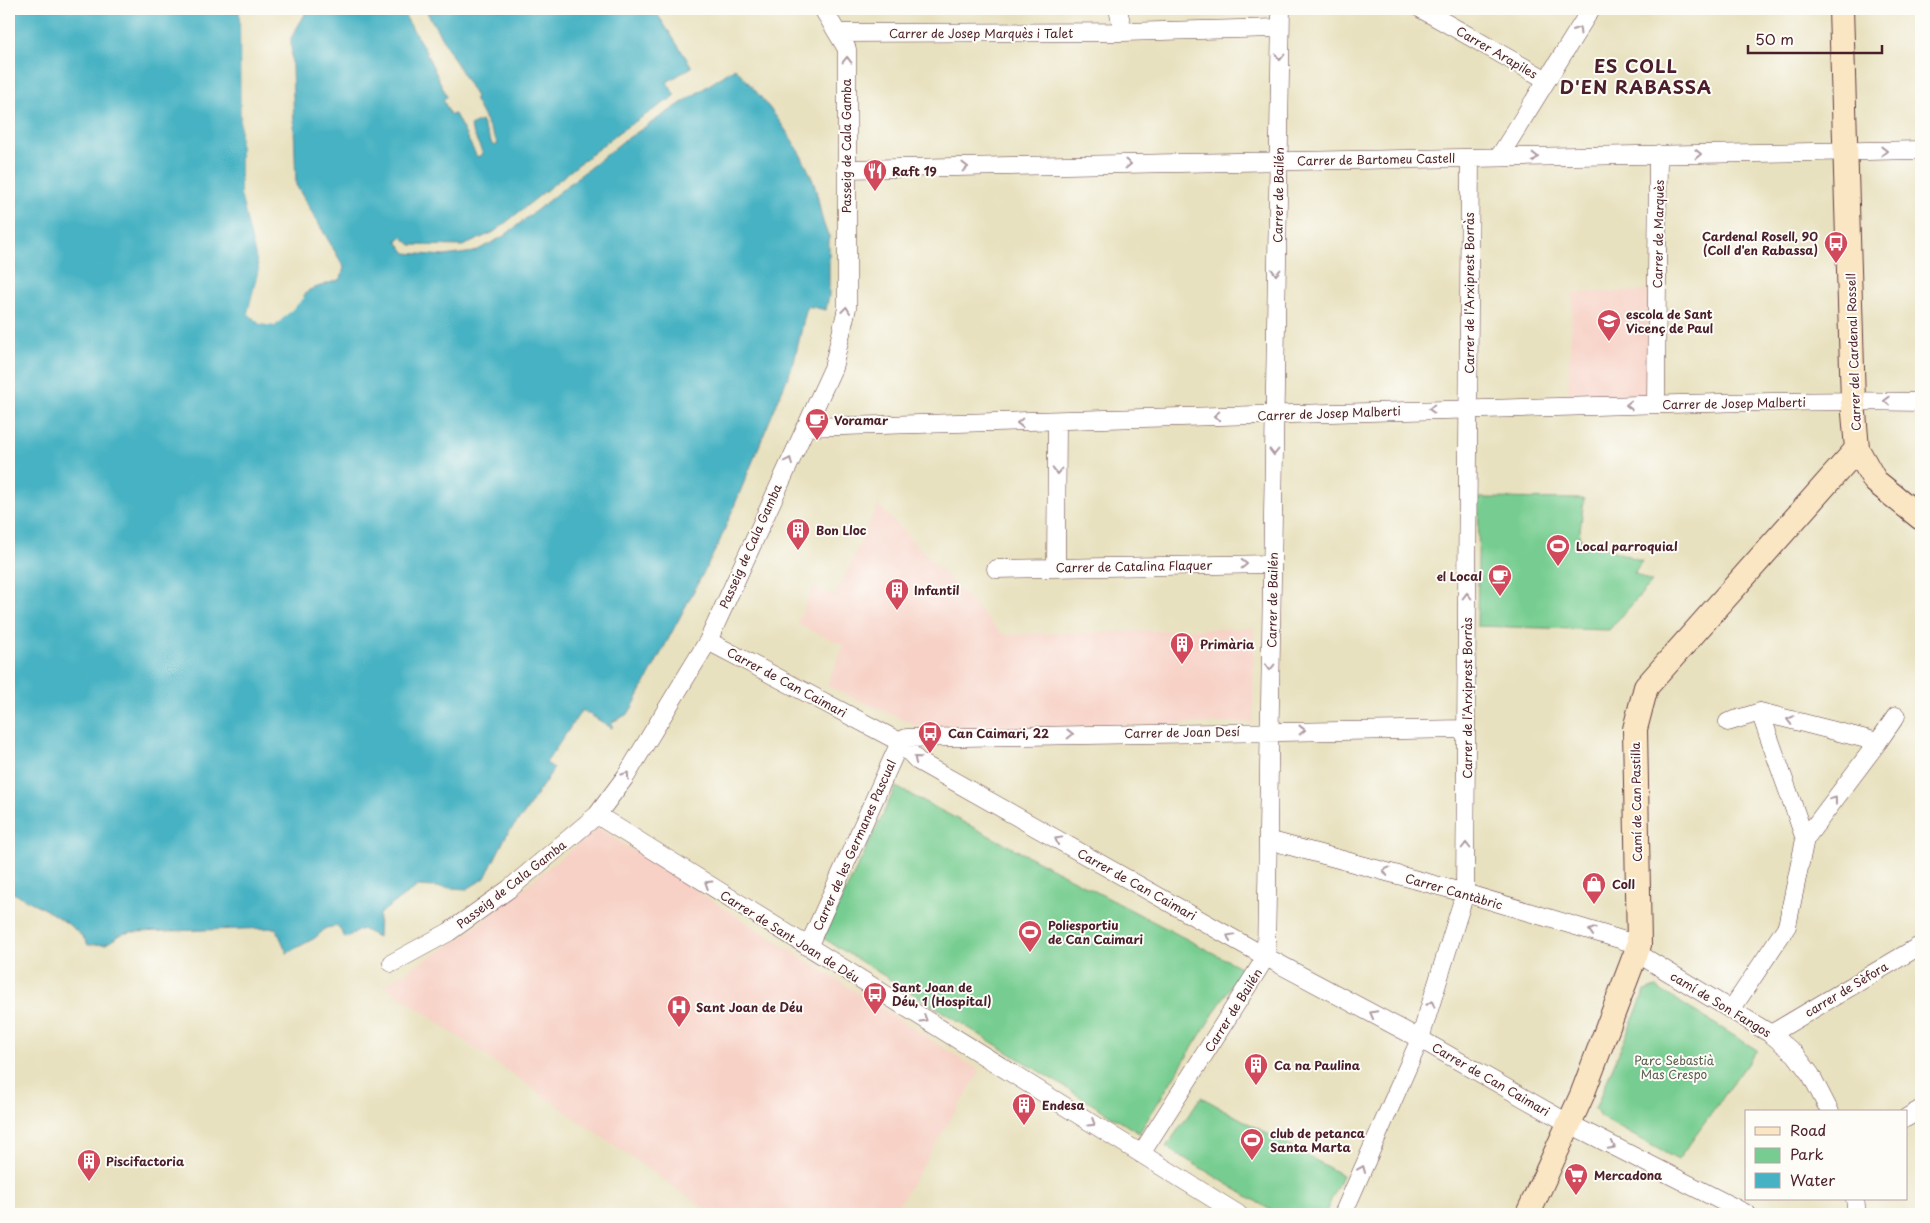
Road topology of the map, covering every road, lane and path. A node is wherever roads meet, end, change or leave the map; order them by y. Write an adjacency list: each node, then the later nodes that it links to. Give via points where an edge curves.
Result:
1 (823, 9): 9 (street, Passeig de Cala Gamba)
2 (1118, 9): 8 (street)
3 (1280, 9): 7 (street, Carrer de Bailén)
4 (1421, 9): 10 (street, Carrer Arapiles)
5 (1591, 9): 10 (street, one-way to 5)
6 (1841, 9): 12 (street, Carrer del Cardenal Rossell)
7 (1280, 28): 8 (street, Carrer de Josep Marquès i Talet); 16 (street, Carrer de Bailén, one-way to 16)
8 (1123, 32): 9 (street, Carrer de Josep Marquès i Talet)
9 (839, 33): 17 (street, Passeig de Cala Gamba, one-way to 9, via 847,48)
10 (1547, 80): 14 (street)
11 (1921, 150): 12 (street, Carrer de Bartomeu Castell, one-way to 11)
12 (1846, 151): 13 (street, Carrer de Bartomeu Castell, one-way to 12); 18 (street, Carrer del Cardenal Rossell)
13 (1658, 154): 14 (street, Carrer de Bartomeu Castell, one-way to 13); 20 (street, Carrer de Marquès)
14 (1499, 157): 15 (street, Carrer de Bartomeu Castell)
15 (1470, 158): 16 (street, Carrer de Bartomeu Castell); 21 (street, Carrer de l'Arxiprest Borràs)
16 (1278, 161): 17 (street, Carrer de Bartomeu Castell, one-way to 16); 22 (street, Carrer de Bailén, one-way to 22)
17 (846, 169): 24 (street, Passeig de Cala Gamba, one-way to 17, via 833,368 847,308)
18 (1853, 400): 19 (street, Carrer de Josep Malberti, one-way to 18); 20 (street, Carrer de Josep Malberti); 25 (street, Carrer del Cardenal Rossell)
19 (1921, 402)
20 (1656, 404): 21 (street, Carrer de Josep Malberti, one-way to 21)
21 (1469, 408): 22 (street, Carrer de Josep Malberti, one-way to 22); 34 (street, Carrer de l'Arxiprest Borràs, one-way to 21)
22 (1274, 414): 23 (street, Carrer de Josep Malberti, one-way to 23); 27 (street, Carrer de Bailén, one-way to 27)
23 (1057, 422): 24 (street, Carrer de Josep Malberti, one-way to 24); 28 (street, one-way to 28)
24 (805, 426): 30 (street, Passeig de Cala Gamba, one-way to 24)
25 (1857, 449): 26 (street, Carrer del Cardenal Rossell, via 1875,481); 44 (street, Camí de Can Pastilla, via 1646,687 1635,729)
26 (1921, 518)
27 (1272, 564): 28 (street, Carrer de Catalina Flaquer, one-way to 27); 35 (street, Carrer de Bailén, one-way to 35)
28 (1056, 567): 29 (street, Carrer de Catalina Flaquer)
29 (996, 569)
30 (708, 641): 36 (street, Carrer de Can Caimari); 38 (street, Passeig de Cala Gamba, one-way to 30, via 626,776)
31 (1760, 712): 33 (street); 37 (street, one-way to 31); 39 (street)
32 (1896, 716): 37 (street)
33 (1728, 722)
34 (1466, 728): 35 (street, Carrer de Joan Desí, one-way to 34); 41 (street, Carrer de l'Arxiprest Borràs, one-way to 34)
35 (1269, 731): 36 (street, Carrer de Joan Desí, one-way to 35, via 906,738); 40 (street, Carrer de Bailén)
36 (900, 742): 43 (street, Carrer de les Germanes Pascual); 45 (street, Carrer de Can Caimari, one-way to 36, via 918,761)
37 (1878, 742): 39 (street, one-way to 37)
38 (597, 815): 43 (street, Carrer de Sant Joan de Déu, one-way to 38); 46 (street, Passeig de Cala Gamba, via 457,927)
39 (1805, 838): 47 (street, via 1787,926)
40 (1268, 840): 41 (street, Carrer Cantàbric, one-way to 40); 45 (street, Carrer de Bailén)
41 (1465, 893): 44 (street, Carrer Cantàbric, one-way to 41); 49 (street, Carrer de l'Arxiprest Borràs, one-way to 41)
42 (1921, 945): 48 (street, carrer de Sèfora)
43 (808, 947): 54 (street, Carrer de Sant Joan de Déu, one-way to 54)
44 (1638, 949): 47 (street, camí de Son Fangos); 53 (street, Camí de Can Pastilla)
45 (1266, 957): 49 (street, Carrer de Can Caimari, one-way to 45); 54 (street, Carrer de Bailén)
46 (392, 963)
47 (1731, 1010): 48 (street, camí de Son Fangos)
48 (1771, 1034): 51 (street, camí de Son Fangos, via 1795,1054 1811,1075)
49 (1420, 1039): 53 (street, Carrer de Can Caimari); 58 (street, Carrer de l'Arxiprest Borràs, one-way to 49)
50 (1921, 1109): 52 (street)
51 (1829, 1110)
52 (1908, 1117)
53 (1568, 1124): 56 (street, Carrer de Can Caimari, one-way to 56); 59 (street, Camí de Can Pastilla)
54 (1141, 1154): 57 (street, Carrer de Sant Joan de Déu)
55 (1855, 1200): 61 (street)
56 (1728, 1210): 60 (street, Carrer de Can Caimari)
57 (1238, 1214)
58 (1343, 1214)
59 (1528, 1214)
60 (1747, 1214)
61 (1857, 1214)

